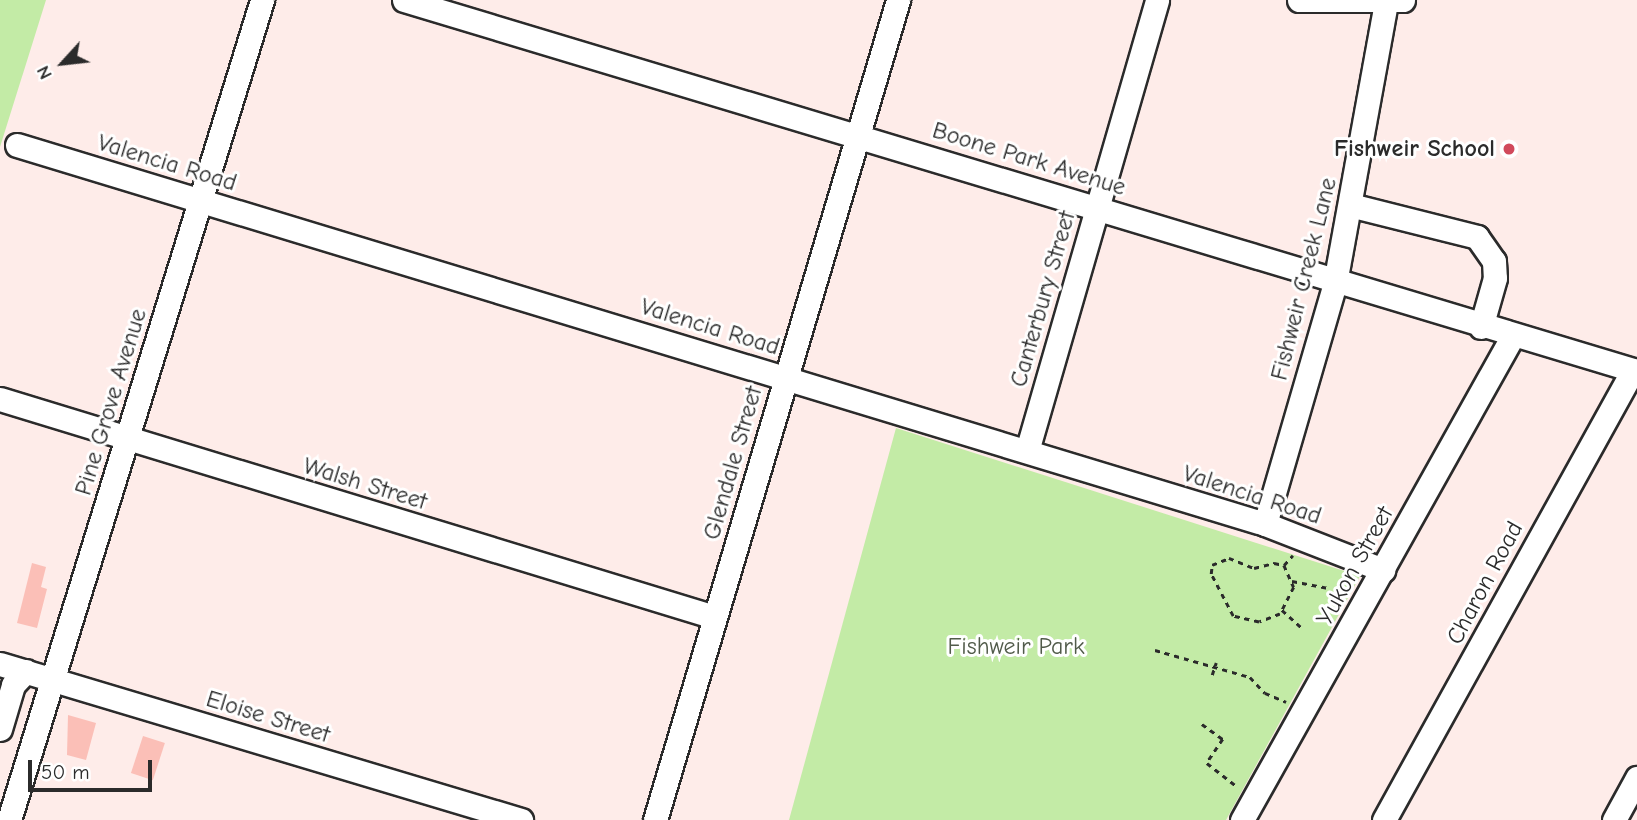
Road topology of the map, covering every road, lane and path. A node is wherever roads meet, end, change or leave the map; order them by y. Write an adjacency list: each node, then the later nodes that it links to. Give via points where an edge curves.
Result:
1 (261, 0): 9 (street, Pine Grove Avenue)
2 (404, 0): 7 (street, Boone Park Avenue)
3 (898, 0): 7 (street, Glendale Street)
4 (1157, 0): 11 (street, Canterbury Street)
5 (1298, 0): 6 (street)
6 (1395, 1): 10 (street, Fishweir Creek Lane)
7 (858, 136): 11 (street, Boone Park Avenue); 16 (street, Glendale Street)
8 (17, 145): 9 (street, Valencia Road)
9 (199, 200): 16 (street, Valencia Road); 18 (street, Pine Grove Avenue)
10 (1350, 205): 12 (street, Fishweir Creek Lane); 13 (street, via 1476,237 1494,261 1495,278)
11 (1097, 207): 12 (street, Boone Park Avenue); 19 (street, Canterbury Street)
12 (1335, 283): 13 (street, Boone Park Avenue); 20 (street, Fishweir Creek Lane)
13 (1481, 327): 14 (street, Boone Park Avenue)
14 (1512, 337): 15 (street, Boone Park Avenue); 23 (street, Yukon Street)
15 (1635, 371): 45 (street, Charon Road)
16 (785, 377): 19 (street, Valencia Road); 27 (street, Glendale Street)
17 (0, 399): 18 (street, Walsh Street)
18 (126, 439): 27 (street, Walsh Street); 34 (street, Pine Grove Avenue)
19 (1027, 451): 20 (street, Valencia Road)
20 (1265, 524): 23 (street, Valencia Road)
21 (1294, 554): 22 (path)
22 (1284, 565): 24 (path); 26 (path, via 1273,562 1254,568 1219,559 1211,574 1233,616 1259,622)
23 (1383, 570): 44 (street, Yukon Street)
24 (1292, 581): 25 (path); 26 (path)
25 (1328, 588)
26 (1282, 610): 28 (path)
27 (715, 617): 43 (street, Glendale Street)
28 (1303, 629)
29 (1156, 650): 31 (path)
30 (0, 664): 32 (street, Eloise Street)
31 (1216, 665): 33 (path); 35 (path, via 1250,677)
32 (26, 671): 34 (street, Eloise Street); 37 (street, via 13,685)
33 (1212, 675)
34 (54, 679): 40 (street, Pine Grove Avenue); 42 (street, Eloise Street)
35 (1265, 693)
36 (1202, 724): 39 (path, via 1223,739 1207,763)
37 (0, 729)
38 (1637, 778): 46 (street)
39 (1228, 782)
40 (8, 794): 41 (street, Pine Grove Avenue)
41 (9, 820)
42 (521, 820)
43 (655, 820)
44 (1242, 820)
45 (1384, 820)
46 (1614, 820)

